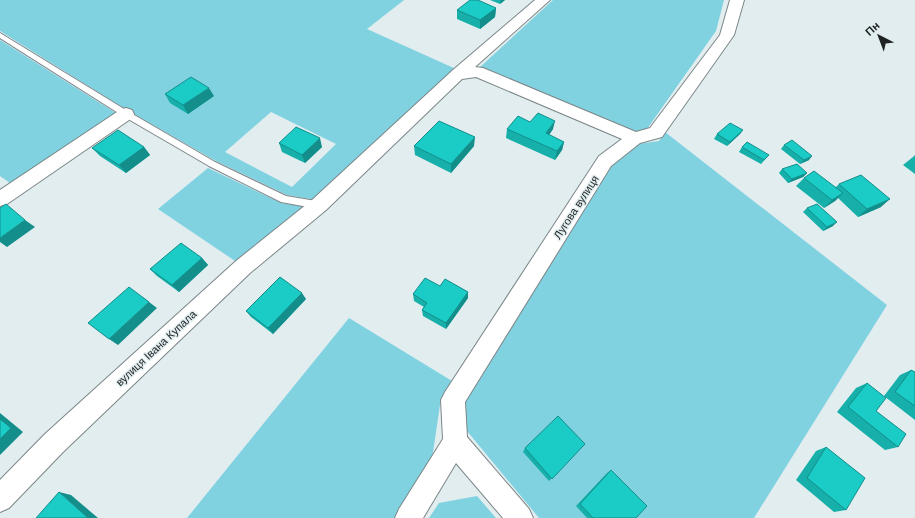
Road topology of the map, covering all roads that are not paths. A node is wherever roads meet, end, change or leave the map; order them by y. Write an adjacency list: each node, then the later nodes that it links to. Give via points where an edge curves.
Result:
1 (543, 0): 4 (street)
2 (737, 0): 6 (street, Лугова вулиця, via 727,35 656,133)
3 (0, 35): 5 (lane)
4 (458, 74): 6 (street, via 478,72); 8 (street, вулиця Івана Купала)
5 (126, 114): 7 (street); 8 (lane, via 212,164 284,199)
6 (635, 138): 9 (street, Лугова вулиця, via 605,161 453,400)
7 (0, 199)
8 (319, 205): 10 (street, вулиця Івана Купала, via 243,267 54,443)
9 (456, 442): 11 (street); 12 (street)
10 (0, 498)
11 (408, 518)
12 (520, 518)

